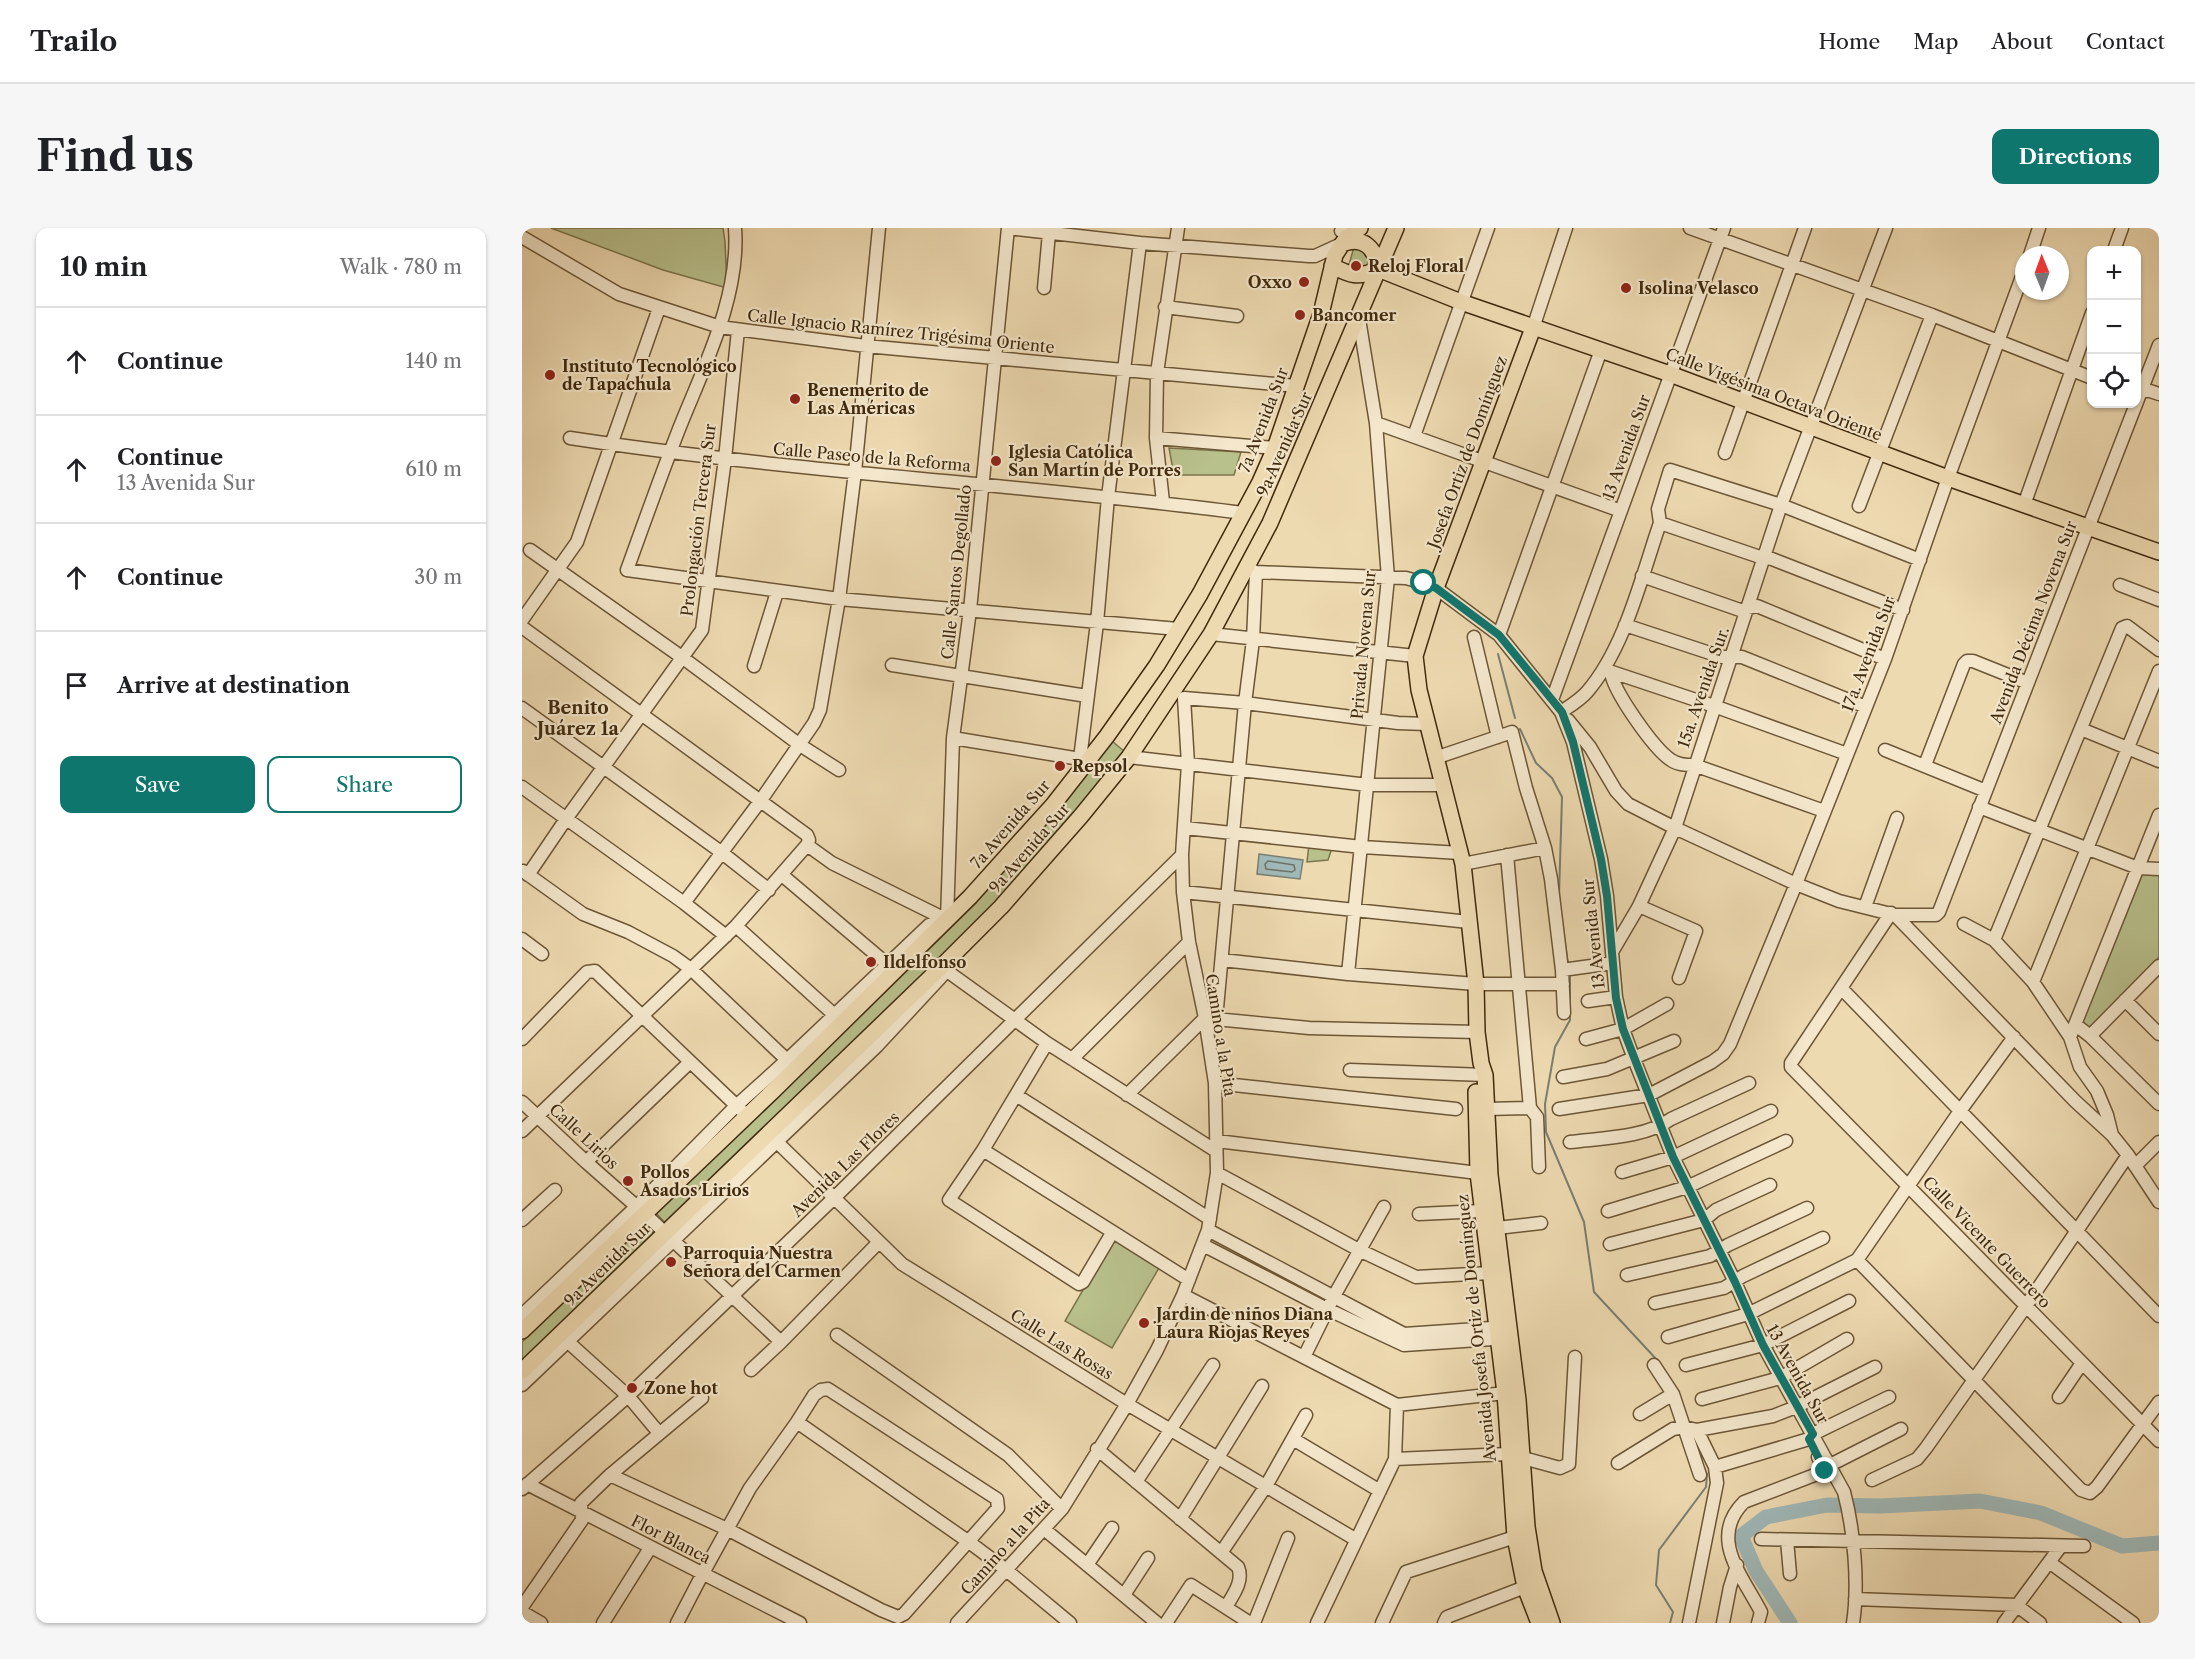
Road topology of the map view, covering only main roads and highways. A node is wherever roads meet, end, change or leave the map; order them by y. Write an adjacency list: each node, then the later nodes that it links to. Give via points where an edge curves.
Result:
1 (1360, 228): 3 (main road)
2 (1396, 228): 5 (main road, 9a Avenida Sur)
3 (1341, 233): 4 (main road, 7a Avenida Sur); 5 (main road, via 1346,242 1368,245 1375,254)
4 (1332, 266): 5 (main road, via 1352,275); 11 (main road, 7a Avenida Sur, via 1321,314 1260,482 1200,594 1132,701 1082,761 1053,805 947,920)
5 (1378, 270): 6 (main road, Calle Vigésima Octava Oriente); 10 (main road, 9a Avenida Sur, via 1251,569 1180,693 1081,816 985,922 670,1237)
6 (1533, 328): 7 (main road, Calle Vigésima Octava Oriente); 8 (main road, Josefa Ortiz de Domínguez)
7 (2159, 552)
8 (1436, 588): 9 (main road, Avenida Josefa Ortiz de Domínguez, via 1415,656 1426,724 1461,858 1476,984)
9 (1480, 1071): 14 (main road, Avenida Josefa Ortiz de Domínguez, via 1487,1109); 14 (main road, Avenida Josefa Ortiz de Domínguez, via 1478,1173 1490,1273)
10 (602, 1294): 12 (main road); 15 (main road, 9a Avenida Sur)
11 (528, 1309): 13 (main road, 7a Avenida Sur)
12 (598, 1312)
13 (522, 1331)
14 (1504, 1333): 16 (main road, Avenida Josefa Ortiz de Domínguez); 16 (main road, Avenida Josefa Ortiz de Domínguez, via 1505,1393)
15 (522, 1371)
16 (1515, 1456): 17 (main road, Avenida Josefa Ortiz de Domínguez, via 1515,1537); 18 (main road, Avenida Josefa Ortiz de Domínguez, via 1534,1571)
17 (1539, 1623)
18 (1552, 1623)

